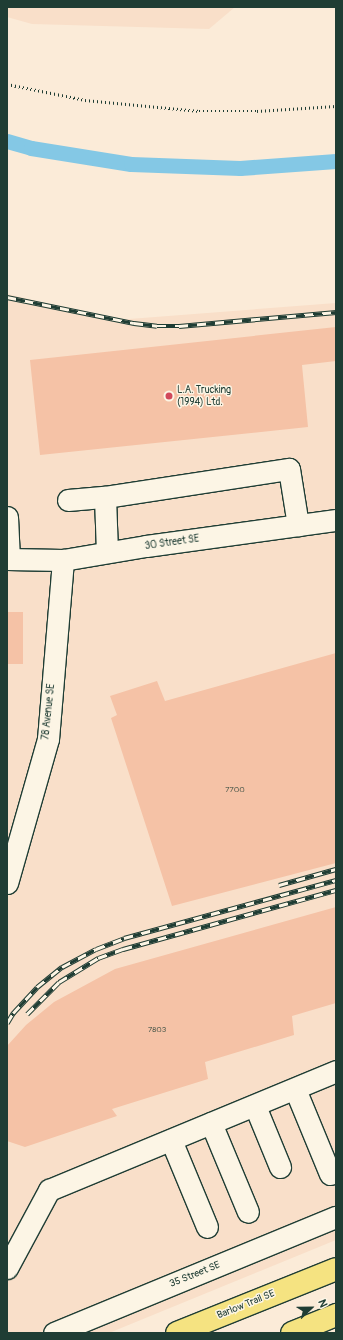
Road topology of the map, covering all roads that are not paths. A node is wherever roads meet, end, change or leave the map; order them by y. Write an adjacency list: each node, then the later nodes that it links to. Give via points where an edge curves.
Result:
1 (105, 497): 2 (street); 5 (street, via 289,469); 6 (street)
2 (68, 500)
3 (7, 517): 7 (street)
4 (336, 520): 5 (street, 30 Street SE)
5 (298, 525): 6 (street, 30 Street SE)
6 (107, 552): 8 (street, 30 Street SE)
7 (8, 559): 8 (street, 30 Street SE)
8 (64, 560): 9 (street, 78 Avenue SE, via 48,739)
9 (7, 883)
10 (335, 1076): 11 (street)
11 (295, 1088): 12 (street); 16 (street)
12 (255, 1106): 13 (street); 15 (street)
13 (211, 1123): 14 (street); 17 (street)
14 (171, 1140): 19 (street); 20 (street, via 49,1190)
15 (280, 1166)
16 (330, 1174)
17 (248, 1212)
18 (336, 1217): 23 (street, 35 Street SE)
19 (207, 1227)
20 (7, 1268)
21 (336, 1268): 24 (main road, Barlow Trail SE)
22 (336, 1315): 25 (main road)
23 (54, 1333)
24 (178, 1333)
25 (292, 1333)

